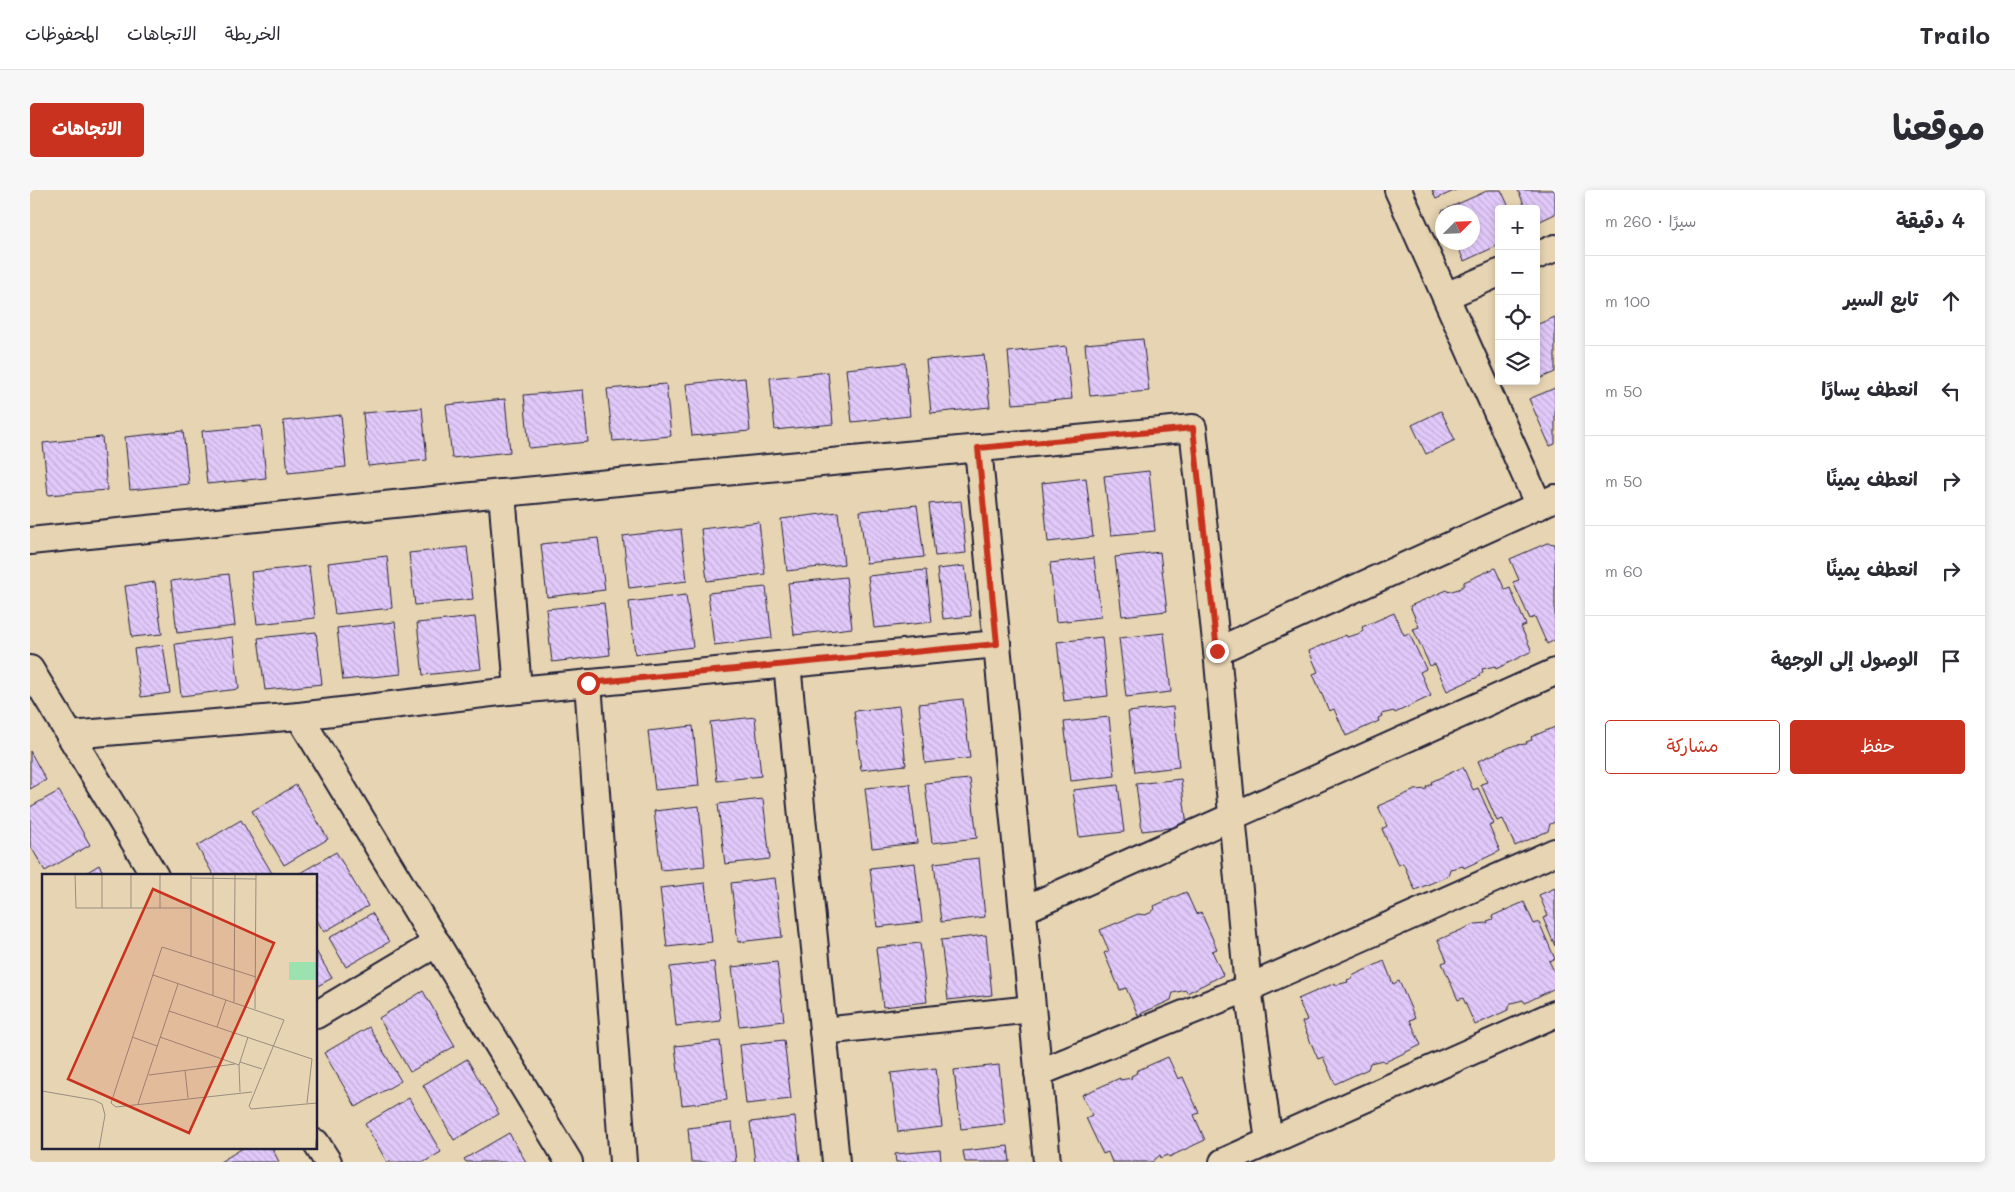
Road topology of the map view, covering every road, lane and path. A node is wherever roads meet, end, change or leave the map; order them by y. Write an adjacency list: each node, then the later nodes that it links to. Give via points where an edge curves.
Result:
1 (1398, 190): 5 (street)
2 (1555, 248): 3 (street)
3 (1540, 254)
4 (1495, 275): 5 (street)
5 (1446, 296): 8 (street)
6 (978, 448): 7 (street); 10 (street); 11 (street, via 1193,428)
7 (502, 493): 9 (street); 16 (street)
8 (1547, 502): 11 (street)
9 (30, 541)
10 (997, 644): 12 (street); 22 (street)
11 (1217, 651): 19 (street)
12 (787, 664): 15 (street); 28 (street)
13 (30, 669): 18 (street)
14 (1555, 672): 19 (street)
15 (588, 683): 16 (street); 34 (street)
16 (518, 690): 17 (street)
17 (299, 716): 18 (street); 23 (street)
18 (70, 735): 21 (street)
19 (1231, 817): 22 (street); 24 (street)
20 (1555, 852): 24 (street)
21 (154, 874)
22 (1022, 910): 25 (street)
23 (437, 943): 26 (street); 33 (street)
24 (1248, 988): 29 (street); 30 (street)
25 (1032, 1008): 28 (street); 29 (street)
26 (318, 1014)
27 (1555, 1014): 30 (street)
28 (823, 1031): 35 (street)
29 (1038, 1073): 36 (street)
30 (1269, 1142): 37 (street)
31 (318, 1146): 32 (street)
32 (328, 1162)
33 (569, 1162)
34 (622, 1162)
35 (836, 1162)
36 (1047, 1162)
37 (1223, 1162)

